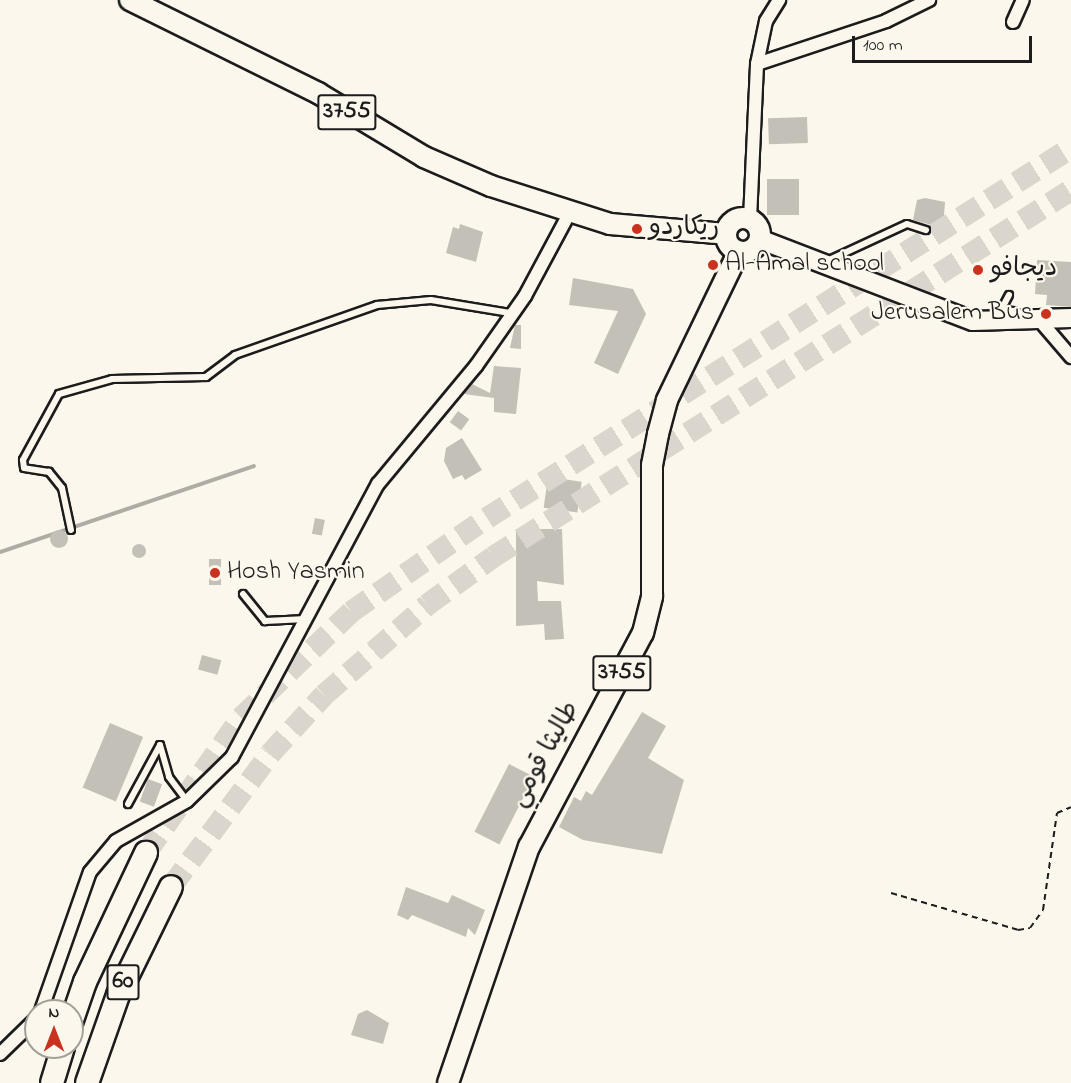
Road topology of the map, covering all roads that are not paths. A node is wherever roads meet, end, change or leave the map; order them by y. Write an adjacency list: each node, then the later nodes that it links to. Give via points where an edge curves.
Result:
1 (130, 0): 7 (main road, 3755, via 318,93 424,157)
2 (779, 0): 6 (street, via 766,21)
3 (929, 0): 6 (street, via 886,21)
4 (1023, 0): 5 (street)
5 (1013, 22)
6 (757, 64): 8 (street)
7 (570, 212): 10 (main road, 3755, via 610,224); 15 (street)
8 (750, 219): 10 (main road, via 735,219); 11 (main road)
9 (926, 230): 13 (lane, via 907,224)
10 (726, 234): 12 (main road)
11 (759, 239): 12 (main road, via 754,248); 13 (street)
12 (739, 251): 33 (main road, طاليثا قومي / 3755, via 667,400 658,434 652,465 652,596 644,633 529,847)
13 (827, 261): 17 (street, via 973,321)
14 (1009, 295): 17 (lane, via 1001,310 1036,313)
15 (510, 314): 19 (lane, via 431,300 377,305 235,355 206,377 112,379 59,394 23,460 24,468 49,472 62,488); 21 (street, via 459,391 392,463)
16 (1071, 318): 17 (street)
17 (1042, 323): 18 (street)
18 (1071, 357)
19 (71, 530)
20 (243, 594): 21 (lane, via 265,621)
21 (306, 619): 22 (street, via 232,757)
22 (188, 801): 23 (lane, via 169,777 160,745); 26 (street, via 117,841 96,863)
23 (128, 804)
24 (146, 853): 27 (highway, 60)
25 (171, 886): 32 (highway, 60, via 118,995)
26 (45, 999)
27 (79, 999)
28 (24, 1031): 29 (street)
29 (0, 1054)
30 (59, 1059): 31 (highway)
31 (52, 1083)
32 (87, 1083)
33 (448, 1083)

